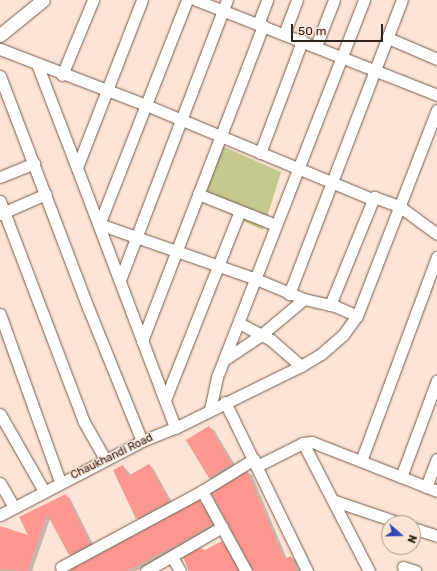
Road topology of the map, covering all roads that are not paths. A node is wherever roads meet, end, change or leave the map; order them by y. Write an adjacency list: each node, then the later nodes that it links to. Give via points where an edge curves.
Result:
1 (43, 0): 14 (street)
2 (93, 0): 23 (street)
3 (142, 0): 25 (street)
4 (187, 0): 27 (street)
5 (196, 0): 11 (street)
6 (267, 0): 12 (street)
7 (297, 0): 13 (street)
8 (334, 0): 17 (street)
9 (364, 0): 19 (street)
10 (402, 0): 15 (street)
11 (225, 5): 12 (street); 29 (street)
12 (260, 24): 13 (street); 30 (street)
13 (284, 34): 16 (street)
14 (0, 35)
15 (388, 38): 20 (street); 22 (street)
16 (302, 41): 17 (street); 31 (street)
17 (316, 46): 19 (street)
18 (0, 49): 21 (street)
19 (342, 56): 22 (street); 34 (street)
20 (437, 60)
21 (37, 64): 23 (street); 33 (street)
22 (376, 70): 26 (street); 36 (street)
23 (62, 75): 25 (street)
24 (0, 76): 32 (street)
25 (105, 92): 27 (street); 33 (street)
26 (437, 96)
27 (146, 105): 29 (street); 44 (street)
28 (437, 110): 41 (street, Chaukhandi Road)
29 (182, 121): 30 (street); 47 (street)
30 (220, 136): 31 (street); 38 (street)
31 (260, 153): 34 (street)
32 (34, 163): 35 (street); 37 (street)
33 (77, 168): 44 (street)
34 (298, 169): 36 (street); 45 (street)
35 (0, 177)
36 (332, 183): 39 (street); 53 (street)
37 (46, 194): 43 (street); 69 (street)
38 (198, 194): 42 (street); 48 (street)
39 (372, 199): 41 (street, via 379,198); 55 (street)
40 (0, 201): 43 (street)
41 (399, 206): 46 (street); 57 (street, Chaukhandi Road)
42 (240, 211): 45 (street); 50 (street)
43 (2, 213): 71 (street, via 84,422)
44 (99, 224): 47 (street); 52 (street)
45 (276, 225): 51 (street)
46 (437, 234)
47 (136, 238): 48 (street); 52 (street)
48 (176, 252): 50 (street); 60 (street)
49 (437, 257): 73 (street)
50 (218, 266): 51 (street); 64 (street)
51 (256, 279): 53 (street); 58 (street)
52 (120, 280): 60 (street)
53 (289, 294): 54 (street)
54 (304, 299): 55 (street); 59 (street)
55 (330, 305): 57 (street)
56 (0, 314): 76 (street)
57 (356, 316): 62 (street, Chaukhandi Road, via 343,335 321,354)
58 (239, 323): 59 (street); 61 (street)
59 (261, 335): 61 (street); 62 (street, via 271,340)
60 (142, 341): 64 (street)
61 (224, 360): 66 (street, via 213,390)
62 (301, 366): 65 (street, Chaukhandi Road)
63 (437, 380): 75 (street)
64 (165, 400): 68 (street)
65 (225, 402): 66 (street, Chaukhandi Road); 74 (street)
66 (210, 410): 68 (street, Chaukhandi Road)
67 (0, 414): 79 (street)
68 (175, 428): 69 (street, Chaukhandi Road)
69 (142, 441): 71 (street, Chaukhandi Road)
70 (304, 443): 73 (street, via 315,443); 74 (street); 82 (street)
71 (105, 459): 76 (street, Chaukhandi Road)
72 (437, 459): 78 (street)
73 (361, 461): 75 (street)
74 (256, 463): 80 (street); 95 (street)
75 (401, 477): 78 (street)
76 (60, 482): 79 (street, Chaukhandi Road)
77 (0, 483): 83 (street)
78 (426, 487): 81 (street)
79 (44, 491): 83 (street, Chaukhandi Road)
80 (202, 491): 86 (street); 90 (street)
81 (437, 491)
82 (335, 501): 85 (street); 96 (street)
83 (14, 507): 84 (street, Chaukhandi Road)
84 (0, 515)
85 (381, 517)
86 (222, 527): 89 (street); 94 (street)
87 (421, 531): 88 (street)
88 (437, 536)
89 (172, 557): 92 (street); 93 (street)
90 (61, 567)
91 (403, 567): 97 (street)
92 (146, 571)
93 (180, 571)
94 (246, 571)
95 (307, 571)
96 (369, 571)
97 (415, 571)

